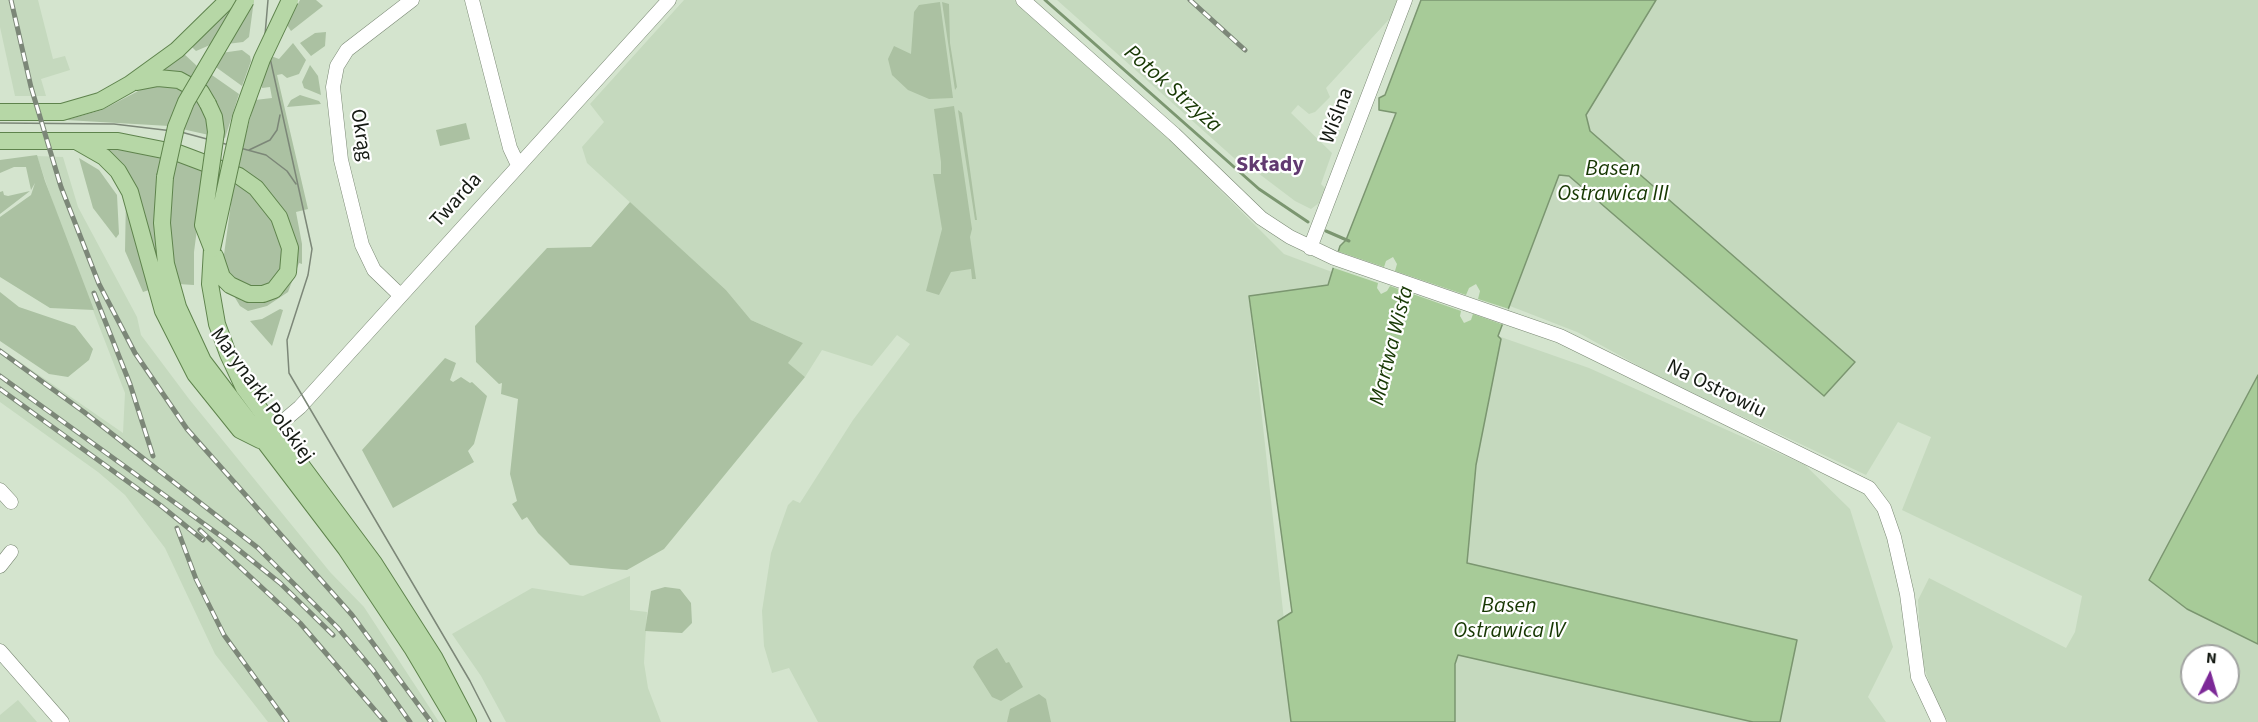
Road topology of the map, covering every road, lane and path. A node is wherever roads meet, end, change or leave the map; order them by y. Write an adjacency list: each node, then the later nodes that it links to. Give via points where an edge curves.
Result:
1 (228, 0): 9 (main road, via 191,38)
2 (246, 0): 17 (main road, Marynarki Polskiej, bridge, via 186,102 169,154 162,223)
3 (290, 0): 15 (main road, Marynarki Polskiej, bridge, via 262,59 241,117)
4 (412, 0): 16 (street, Okrąg, via 358,40 340,59 333,100 341,160 359,235 374,270)
5 (472, 0): 13 (street, via 510,148)
6 (669, 0): 13 (street, Twarda)
7 (1023, 0): 14 (street, Na Ostrowiu, via 1262,218)
8 (1405, 0): 14 (street, Wiślna)
9 (130, 84): 10 (main road, via 100,101 70,110); 15 (main road, bridge, via 158,78 179,80 201,92 208,104 216,132 203,225)
10 (0, 112)
11 (73, 139): 12 (main road); 15 (main road, via 118,141 178,153 239,176 256,188 286,230 288,272 274,290 263,294 239,291 222,277); 17 (main road, via 104,157 130,192 155,288)
12 (0, 141)
13 (518, 165): 16 (street, Twarda)
14 (1310, 248): 28 (street, Na Ostrowiu, via 1567,339 1869,488 1884,508 1894,537 1907,594 1918,677)
15 (212, 249): 18 (main road, Marynarki Polskiej, via 212,301 228,354)
16 (400, 296): 18 (street, Twarda)
17 (170, 309): 18 (main road, Marynarki Polskiej, via 204,361)
18 (270, 436): 24 (main road, Marynarki Polskiej, via 374,563)
19 (0, 490): 20 (street)
20 (11, 502)
21 (10, 552): 22 (street)
22 (0, 566)
23 (0, 651): 25 (street)
24 (427, 660): 26 (main road, Marynarki Polskiej); 27 (main road, Marynarki Polskiej)
25 (62, 722)
26 (456, 722)
27 (468, 722)
28 (1939, 722)

